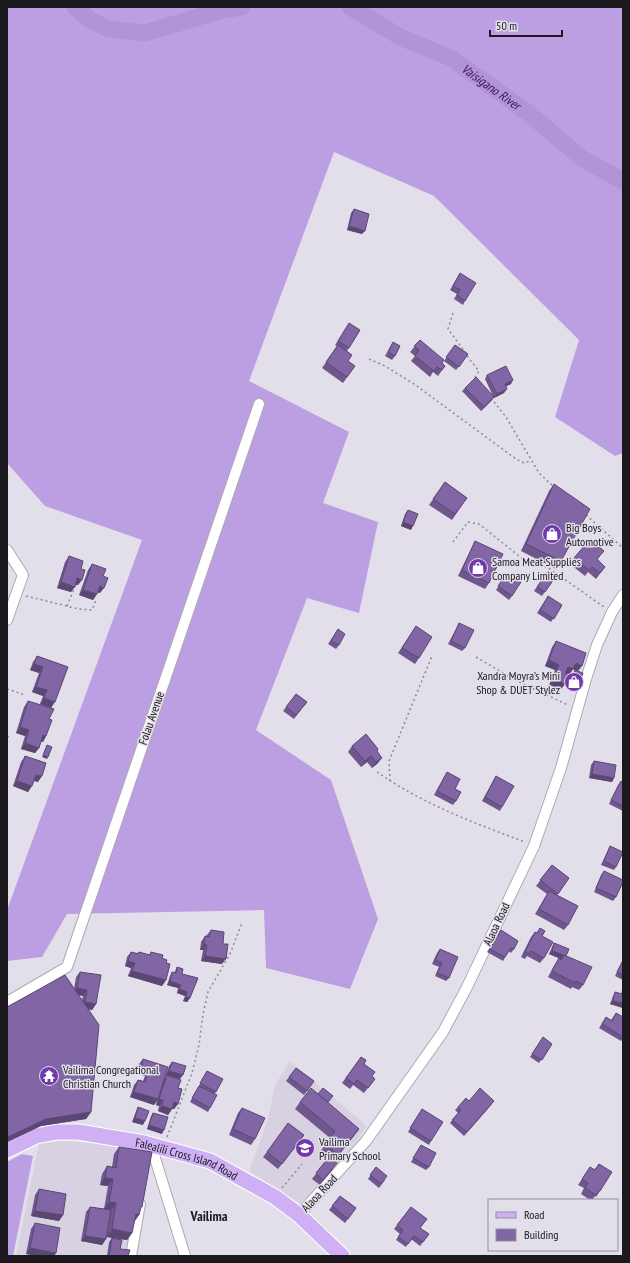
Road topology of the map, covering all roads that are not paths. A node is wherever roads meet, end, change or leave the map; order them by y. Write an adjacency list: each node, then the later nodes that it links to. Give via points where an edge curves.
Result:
1 (259, 404): 5 (street, Folau Avenue, via 67,966)
2 (7, 550): 4 (street, via 23,575)
3 (623, 595): 10 (street, Alaoa Road, via 612,612 598,645 561,768 534,846 467,987 443,1032 366,1141)
4 (7, 620)
5 (7, 1002)
6 (157, 1147): 7 (main road, Falealili Cross Island Road, via 78,1132 56,1132 36,1136); 8 (street); 10 (main road, Falealili Cross Island Road, via 210,1161 275,1197); 12 (street)
7 (7, 1150)
8 (147, 1168)
9 (142, 1197): 11 (street)
10 (298, 1215): 13 (main road, Falealili Cross Island Road)
11 (131, 1256)
12 (185, 1256)
13 (342, 1256)

